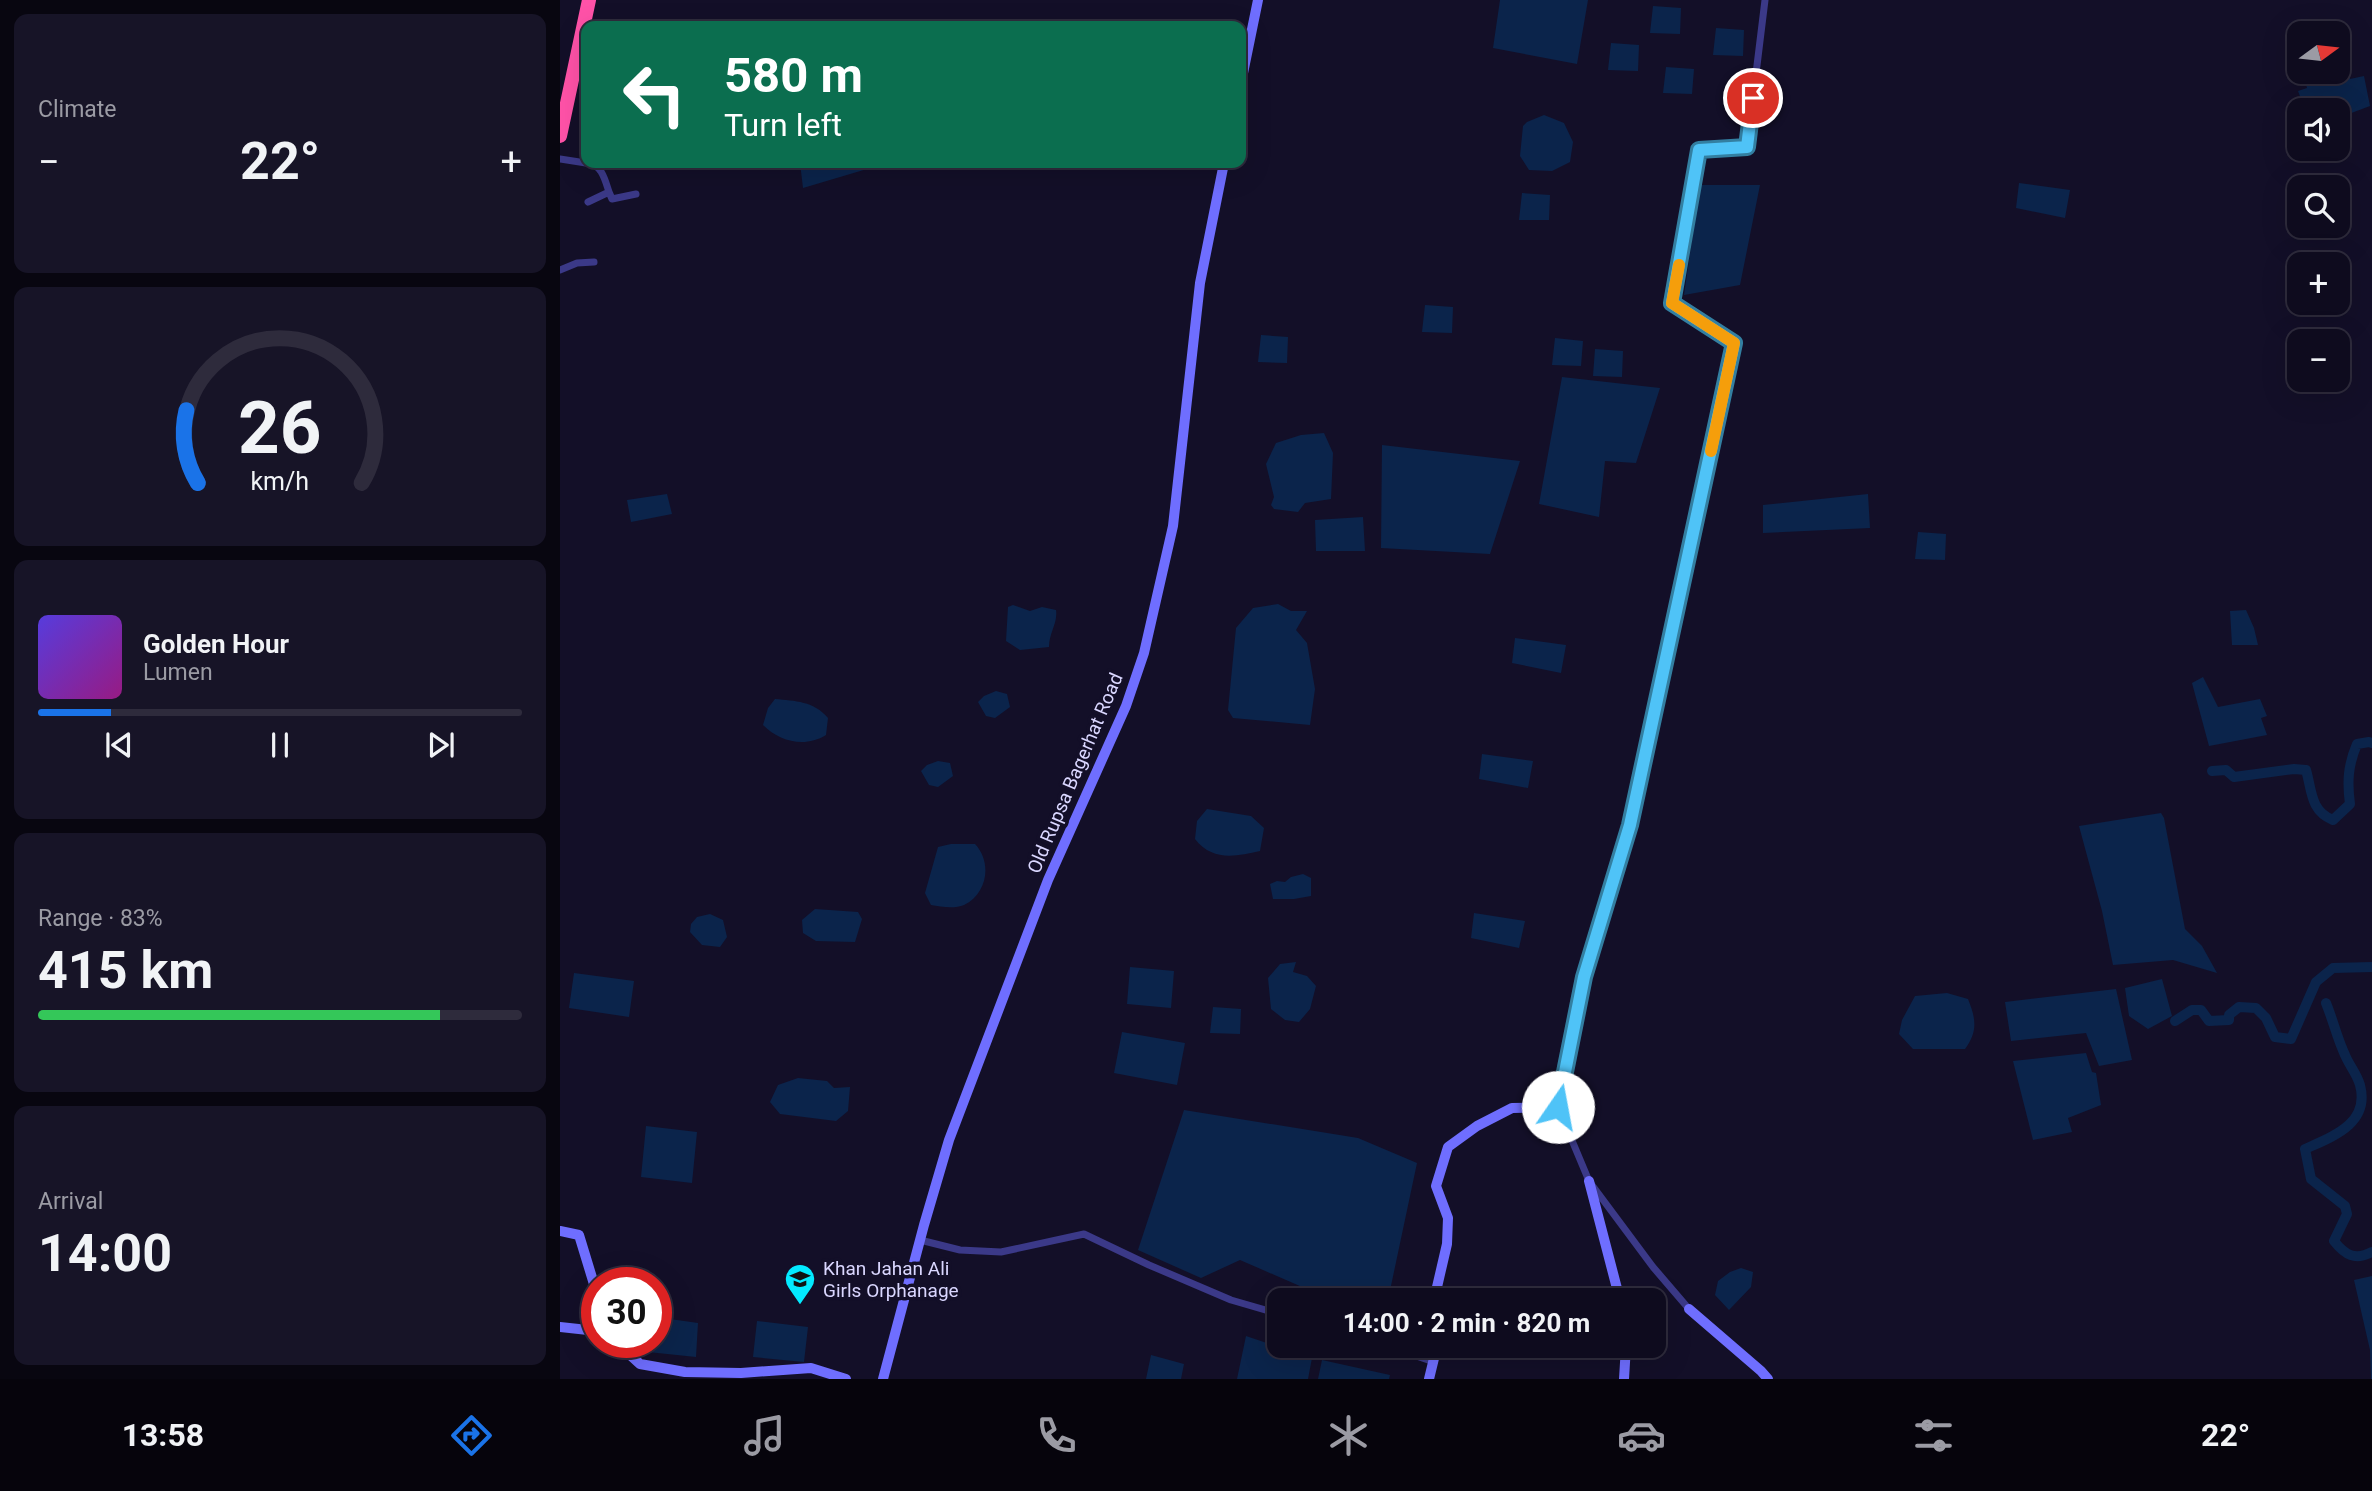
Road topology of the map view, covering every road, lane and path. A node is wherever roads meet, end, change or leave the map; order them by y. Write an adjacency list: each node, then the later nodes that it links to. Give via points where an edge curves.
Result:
1 (589, 0): 4 (highway)
2 (1258, 0): 6 (street)
3 (1765, 0): 17 (street, via 1747,147 1699,150 1672,303 1734,343 1630,825 1584,977)
4 (585, 21)
5 (581, 38): 7 (highway)
6 (1246, 59)
7 (560, 136)
8 (560, 159): 9 (street)
9 (581, 162)
10 (598, 168): 12 (street)
11 (1223, 168): 20 (street, Old Rupsa Bagerhat Road, via 1200,283 1173,526 1144,653 1126,706 1048,880 950,1140)
12 (610, 192): 13 (street, via 612,199); 14 (street)
13 (636, 194)
14 (588, 202)
15 (594, 262): 16 (street)
16 (560, 270)
17 (1558, 1107): 18 (street); 22 (street, via 1513,1108 1448,1147 1436,1186 1448,1218)
18 (1589, 1181): 23 (street); 24 (street)
19 (560, 1231): 21 (street, via 579,1235)
20 (920, 1240): 25 (street, via 960,1250 1000,1252 1084,1234 1231,1300); 34 (street, Old Rupsa Bagerhat Road)
21 (589, 1267)
22 (1437, 1288)
23 (1617, 1288)
24 (1689, 1308): 37 (street)
25 (1267, 1310)
26 (560, 1327): 27 (street)
27 (581, 1329)
28 (633, 1358): 33 (street, via 640,1364 685,1372 811,1368)
29 (1422, 1358): 32 (street)
30 (1435, 1358): 32 (street)
31 (1625, 1358): 36 (street)
32 (1434, 1362): 35 (street)
33 (846, 1379)
34 (883, 1379)
35 (1429, 1379)
36 (1624, 1379)
37 (1768, 1379)

